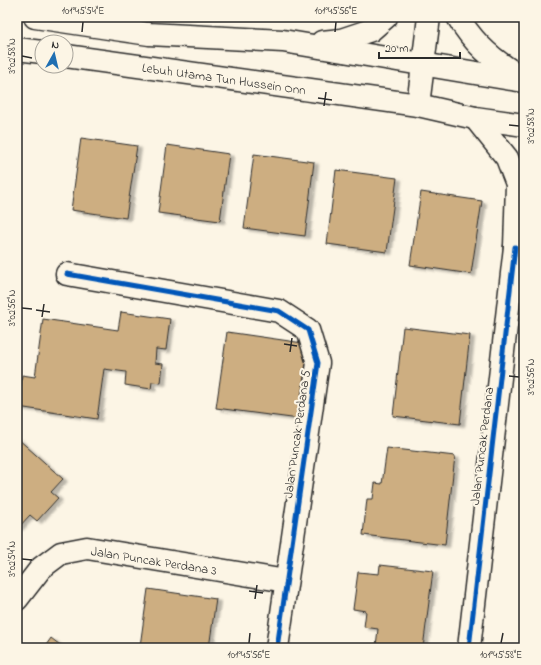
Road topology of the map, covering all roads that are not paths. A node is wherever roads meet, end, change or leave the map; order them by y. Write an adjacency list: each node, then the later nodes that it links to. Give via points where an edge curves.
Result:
1 (35, 17): 5 (street, via 148,34 283,41)
2 (386, 17): 5 (street, via 371,30 341,40)
3 (429, 17): 9 (street)
4 (458, 17): 10 (street, via 492,57)
5 (305, 45): 9 (street)
6 (17, 49): 7 (street)
7 (34, 51)
8 (74, 57): 12 (street, Lebuh Utama Tun Hussein Onn)
9 (424, 64): 11 (street); 12 (street)
10 (524, 78)
11 (524, 81)
12 (418, 105): 13 (street, Lebuh Utama Tun Hussein Onn)
13 (475, 118): 14 (street, Lebuh Utama Tun Hussein Onn); 15 (street, Jalan Puncak Perdana, via 507,158 517,184)
14 (524, 125)
15 (520, 237): 20 (street, Jalan Puncak Perdana)
16 (67, 274): 17 (street, Jalan Puncak Perdana 5, via 279,311 308,330 318,363)
17 (286, 581): 18 (street, Jalan Puncak Perdana 3, via 87,548 61,553 41,568); 19 (street, Jalan Puncak Perdana 5)
18 (17, 599)
19 (277, 648)
20 (469, 648)

